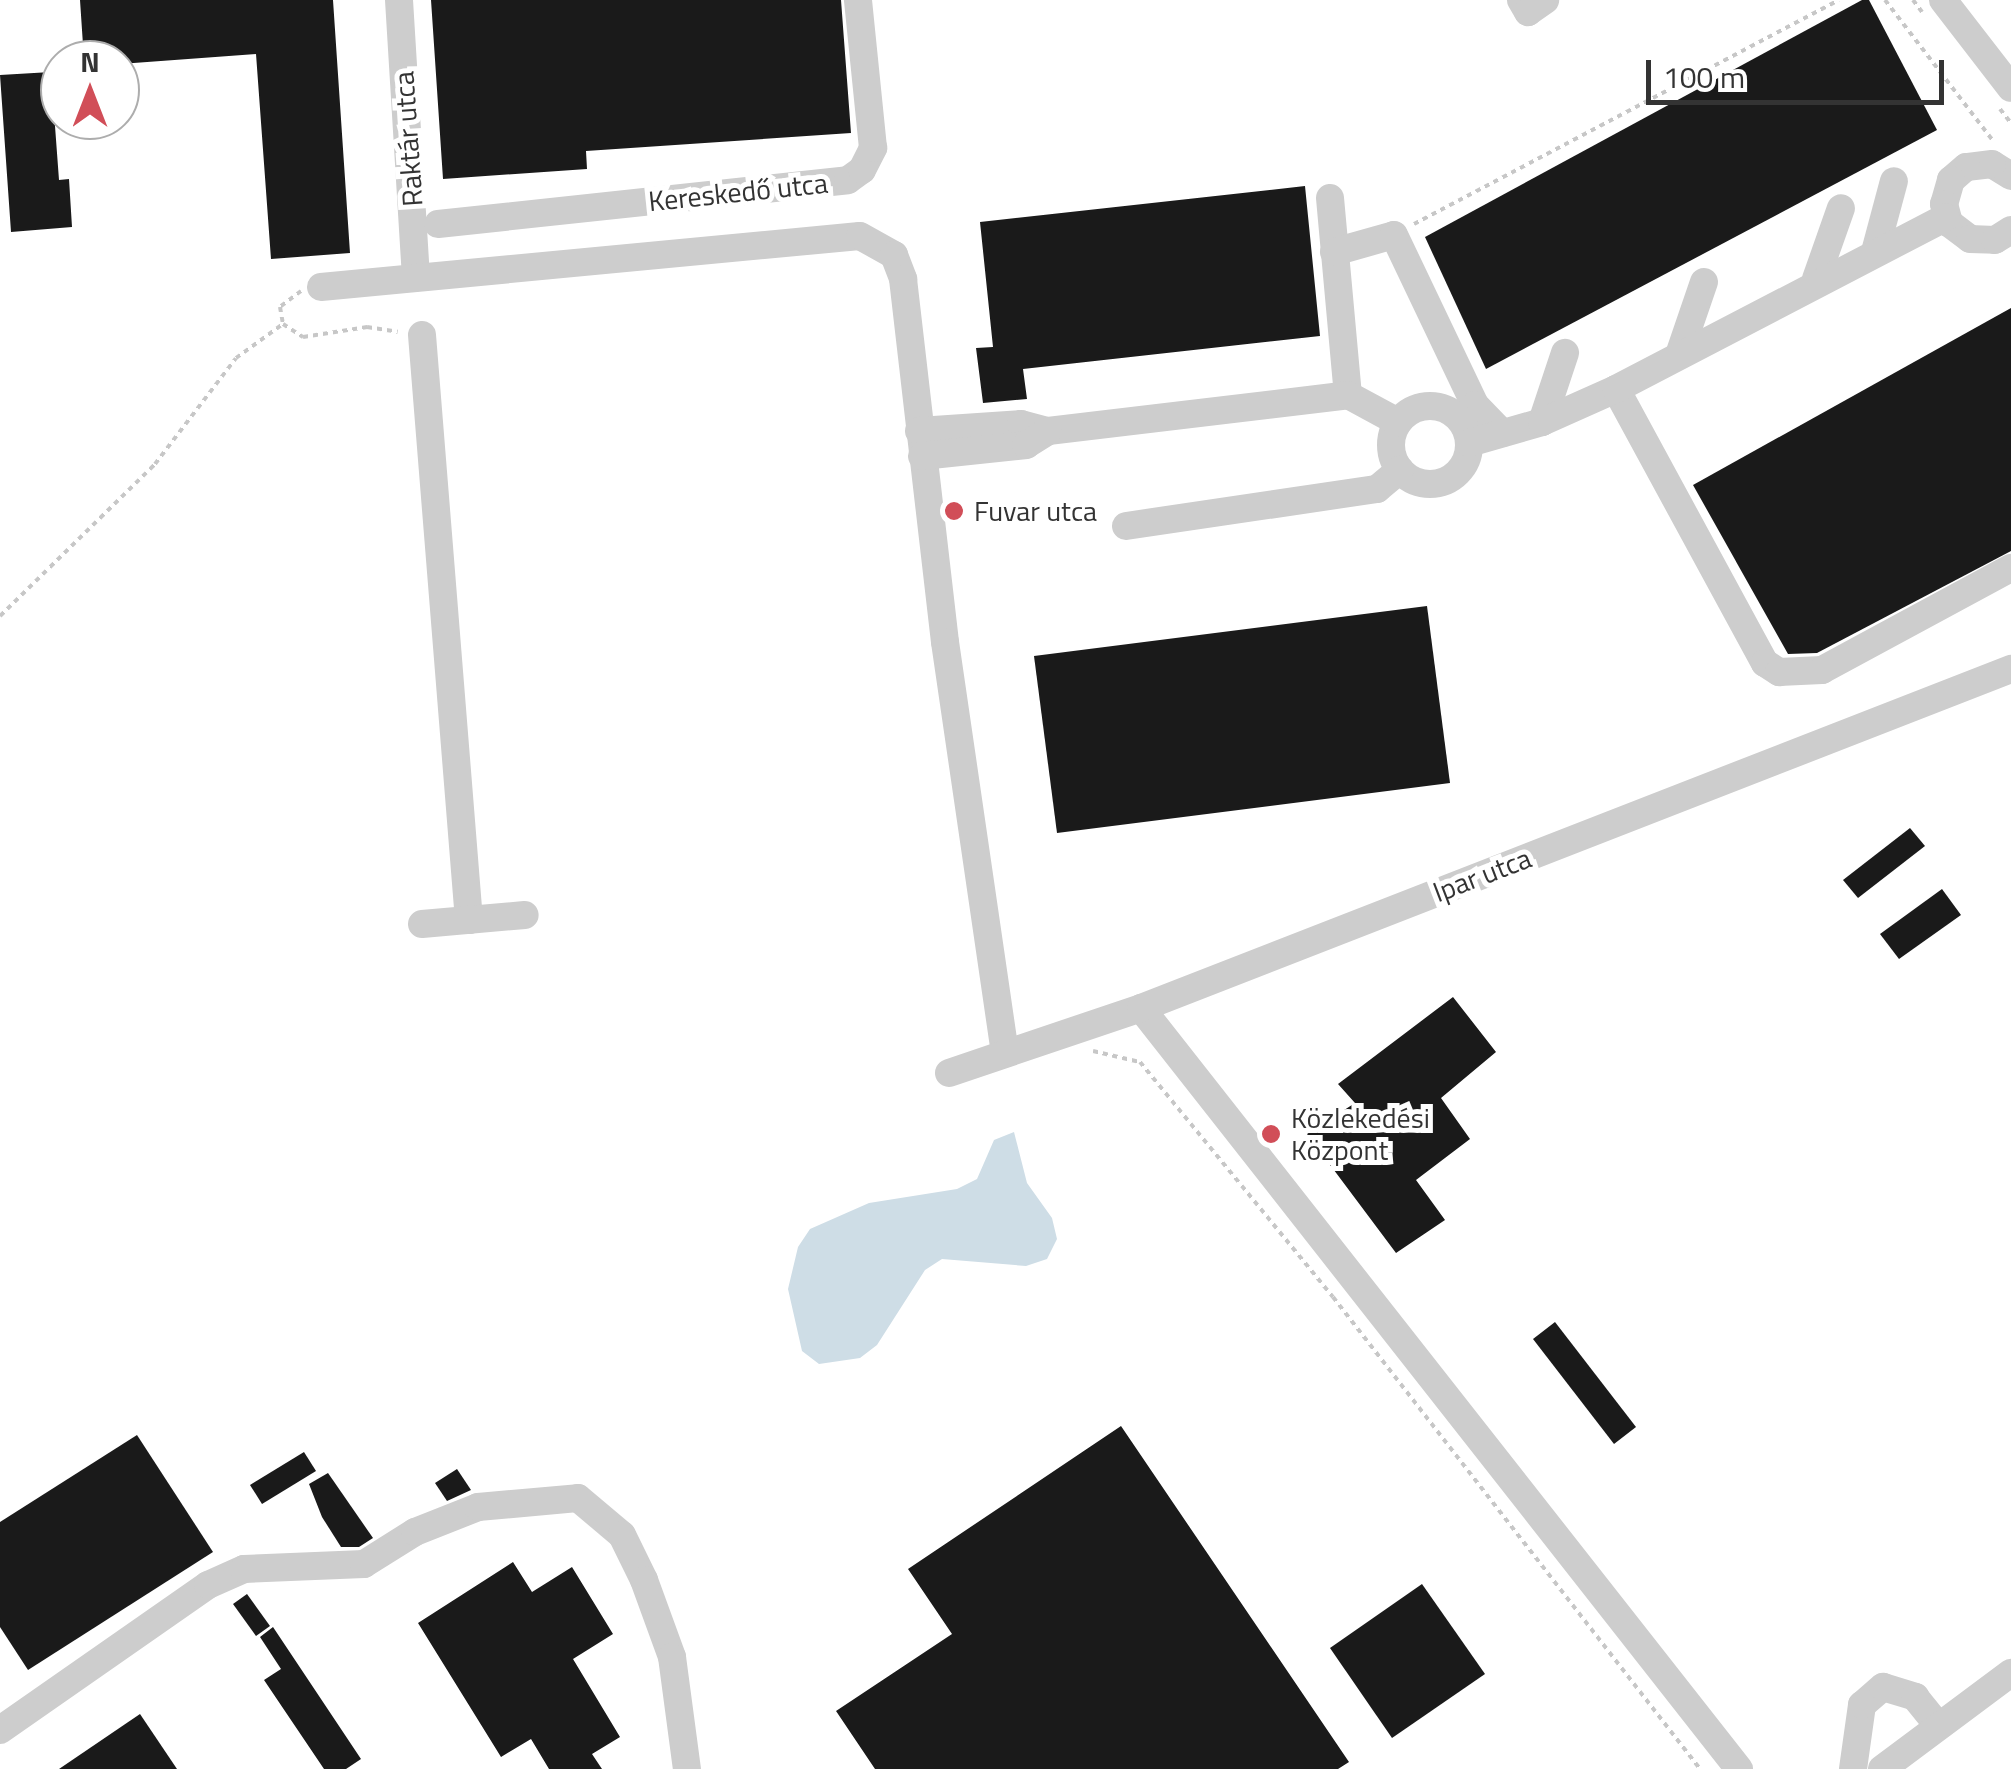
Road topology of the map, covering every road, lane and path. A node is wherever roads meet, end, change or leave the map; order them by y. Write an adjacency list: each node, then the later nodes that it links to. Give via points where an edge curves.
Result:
1 (399, 0): 19 (street, Raktár utca)
2 (858, 0): 14 (street, Kereskedő utca, via 873,148 848,180)
3 (1521, 0): 4 (street, via 1528,12)
4 (1546, 0)
5 (1839, 0): 16 (path)
6 (1885, 0): 9 (path, via 1994,142)
7 (1944, 0): 8 (street)
8 (2011, 88)
9 (2010, 174): 13 (street, via 1985,164 1960,171 1945,192)
10 (1894, 180): 17 (street)
11 (1330, 198): 18 (street)
12 (1840, 208): 20 (street)
13 (1946, 217): 15 (street, via 1970,239); 17 (street)
14 (438, 224)
15 (2009, 233)
16 (1394, 235): 18 (street); 25 (street)
17 (1876, 248): 20 (street)
18 (1334, 252): 29 (street)
19 (416, 278): 22 (street); 35 (street, via 873,240 901,267)
20 (1816, 280): 26 (street)
21 (1704, 282): 26 (street)
22 (321, 288): 23 (path, via 292,293 280,307)
23 (283, 324): 24 (path, via 302,337 367,326); 39 (path, via 236,358 155,464)
24 (422, 336): 42 (street)
25 (1448, 352): 30 (street); 33 (street, via 1475,405)
26 (1680, 352): 28 (street)
27 (1565, 353): 32 (street)
28 (1616, 389): 32 (street); 38 (street, via 1765,663 1779,672 1822,670)
29 (1348, 396): 31 (street); 35 (street, via 1048,432 1026,445)
30 (1439, 407): 31 (street, via 1413,409); 34 (street, via 1460,420)
31 (1398, 422): 36 (street, via 1391,446)
32 (1542, 422): 33 (street)
33 (1502, 433): 34 (street)
34 (1469, 443): 36 (street, via 1465,462 1448,480 1422,483)
35 (921, 444): 46 (street)
36 (1400, 470): 37 (street, via 1377,489)
37 (1126, 526)
38 (2011, 568)
39 (0, 616)
40 (2011, 669): 44 (street, Ipar utca)
41 (525, 915): 42 (street)
42 (469, 920): 43 (street)
43 (422, 924)
44 (1141, 1008): 46 (street, Ipar utca); 53 (street)
45 (1085, 1048): 52 (path, via 1140,1062)
46 (1005, 1054): 47 (street, Ipar utca)
47 (949, 1073)
48 (2011, 1673): 49 (street)
49 (1938, 1725): 54 (street, via 1915,1697 1883,1687 1862,1706); 55 (street)
50 (0, 1730): 51 (street, via 208,1586 244,1569 364,1564 415,1532 478,1507 578,1498 622,1535 644,1580 672,1657)
51 (687, 1769)
52 (1700, 1769)
53 (1739, 1769)
54 (1853, 1769)
55 (1882, 1769)

